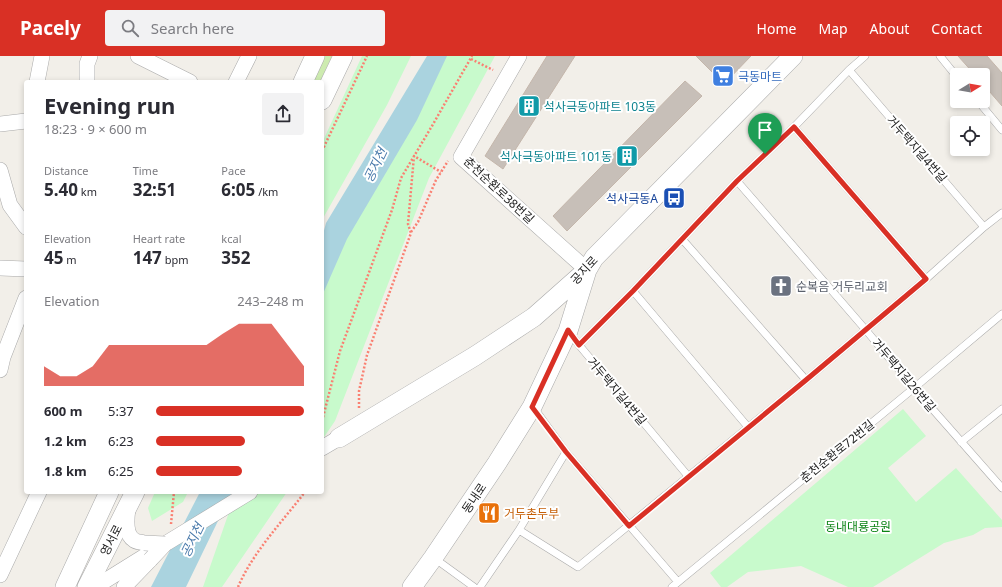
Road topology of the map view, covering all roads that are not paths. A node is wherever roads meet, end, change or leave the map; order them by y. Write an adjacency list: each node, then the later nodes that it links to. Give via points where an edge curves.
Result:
1 (42, 56): 13 (street)
2 (90, 56): 14 (street)
3 (138, 56): 15 (street)
4 (249, 56): 16 (street)
5 (315, 56): 17 (street)
6 (343, 56): 18 (street)
7 (519, 56): 32 (street, 춘천순환로38번길, via 461,157)
8 (793, 56): 32 (street, 공지로, via 594,258)
9 (864, 56): 12 (lane, 거두택지길4번길)
10 (940, 56): 11 (lane)
11 (950, 68)
12 (849, 70): 22 (lane, 거두택지길4번길); 28 (lane, 거두택지길4번길)
13 (37, 80)
14 (87, 80)
15 (186, 80)
16 (237, 80)
17 (304, 80)
18 (324, 96)
19 (984, 108): 23 (lane)
20 (24, 121): 21 (street)
21 (0, 124)
22 (794, 127): 25 (lane, 거두택지길4번길); 33 (lane)
23 (1002, 130)
24 (0, 170): 27 (street, via 10,205)
25 (737, 181): 29 (lane, 거두택지길4번길); 37 (lane, 거두택지길26번길)
26 (1002, 213): 28 (lane)
27 (24, 224)
28 (984, 227): 33 (lane)
29 (682, 238): 34 (lane, 거두택지길4번길); 40 (lane)
30 (0, 268): 31 (street)
31 (24, 269)
32 (587, 270): 38 (street, 동내로); 45 (street, 공지로, via 534,317 475,356)
33 (926, 279): 37 (lane)
34 (633, 291): 38 (lane, 거두택지길4번길); 44 (lane)
35 (24, 303): 39 (street)
36 (1002, 314): 41 (lane, 춘천순환로72번길)
37 (865, 329): 40 (lane); 41 (lane, 거두택지길26번길)
38 (574, 338): 42 (street, 동내로); 49 (lane, 거두택지길4번길)
39 (0, 370)
40 (806, 380): 44 (lane)
41 (914, 388): 46 (lane, 거두택지길26번길); 60 (lane, 춘천순환로72번길)
42 (532, 407): 48 (lane); 58 (street, 동내로)
43 (1002, 409): 46 (lane)
44 (748, 427): 49 (lane)
45 (338, 438): 47 (street)
46 (961, 442): 50 (lane, 거두택지길26번길)
47 (324, 447)
48 (566, 452): 55 (lane); 56 (lane)
49 (688, 476): 55 (lane)
50 (1002, 488)
51 (38, 494): 59 (street)
52 (108, 494): 61 (street, 영서로)
53 (247, 494): 57 (street, bridge)
54 (132, 499): 57 (street, via 126,521 128,533); 62 (street, 영서로)
55 (629, 526): 56 (lane, via 578,568); 60 (lane)
56 (520, 530): 67 (lane)
57 (148, 552): 63 (street); 64 (street)
58 (433, 558): 65 (street, 동내로); 66 (lane)
59 (0, 575)
60 (678, 582): 68 (lane, 춘천순환로72번길)
61 (65, 587)
62 (87, 587)
63 (95, 587)
64 (124, 587)
65 (412, 587)
66 (474, 587)
67 (480, 587)
68 (672, 587)

